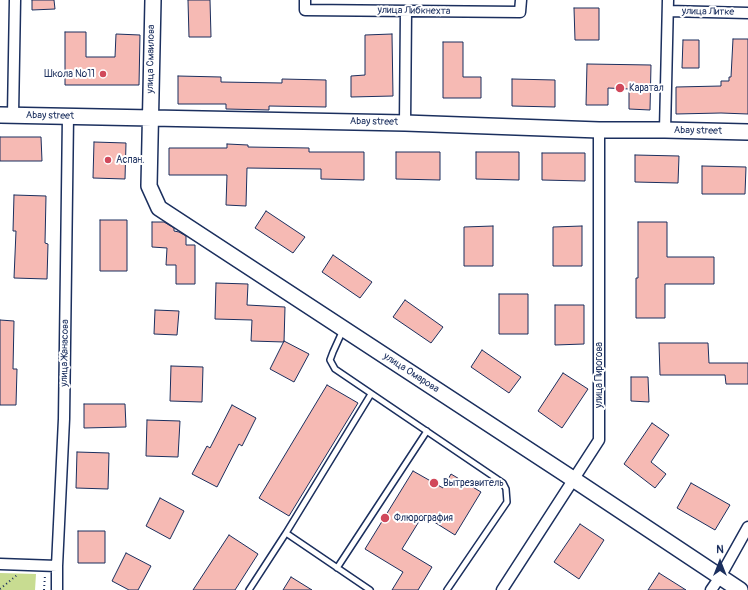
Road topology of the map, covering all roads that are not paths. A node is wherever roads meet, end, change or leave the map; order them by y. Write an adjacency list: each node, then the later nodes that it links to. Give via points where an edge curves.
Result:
1 (15, 0): 9 (street)
2 (153, 0): 11 (street, улица Смаилова)
3 (305, 0): 6 (street, улица Либкнехта, via 305,10)
4 (520, 0): 6 (street, улица Либкнехта, via 520,12)
5 (668, 0): 7 (street)
6 (406, 11): 12 (street)
7 (668, 11): 8 (street, улица Литке); 14 (street)
8 (748, 13)
9 (7, 115): 10 (street, Abay street)
10 (68, 116): 11 (street, Abay street); 23 (street, улица Жанасова, via 64,419)
11 (150, 118): 12 (street, Abay street); 16 (street, улица Омарова, via 149,186 159,208)
12 (405, 123): 13 (street, Abay street)
13 (599, 130): 14 (street, Abay street); 19 (street, улица Пирогова, via 599,440)
14 (665, 130): 15 (street, Abay street)
15 (748, 132)
16 (344, 329): 17 (lane, via 330,360 335,369); 19 (street, улица Омарова)
17 (372, 394): 18 (lane); 21 (lane)
18 (427, 431): 24 (lane); 29 (lane, via 503,483 506,489 506,502)
19 (573, 479): 25 (street, улица Омарова); 30 (street, улица Пирогова)
20 (748, 527): 25 (street)
21 (286, 533): 24 (lane); 27 (lane)
22 (0, 564): 23 (street)
23 (57, 566): 26 (street, улица Жанасова)
24 (337, 568): 28 (lane)
25 (720, 577): 31 (street); 32 (street, улица Омарова)
26 (57, 590)
27 (249, 590)
28 (368, 590)
29 (447, 590)
30 (502, 590)
31 (711, 590)
32 (740, 590)

